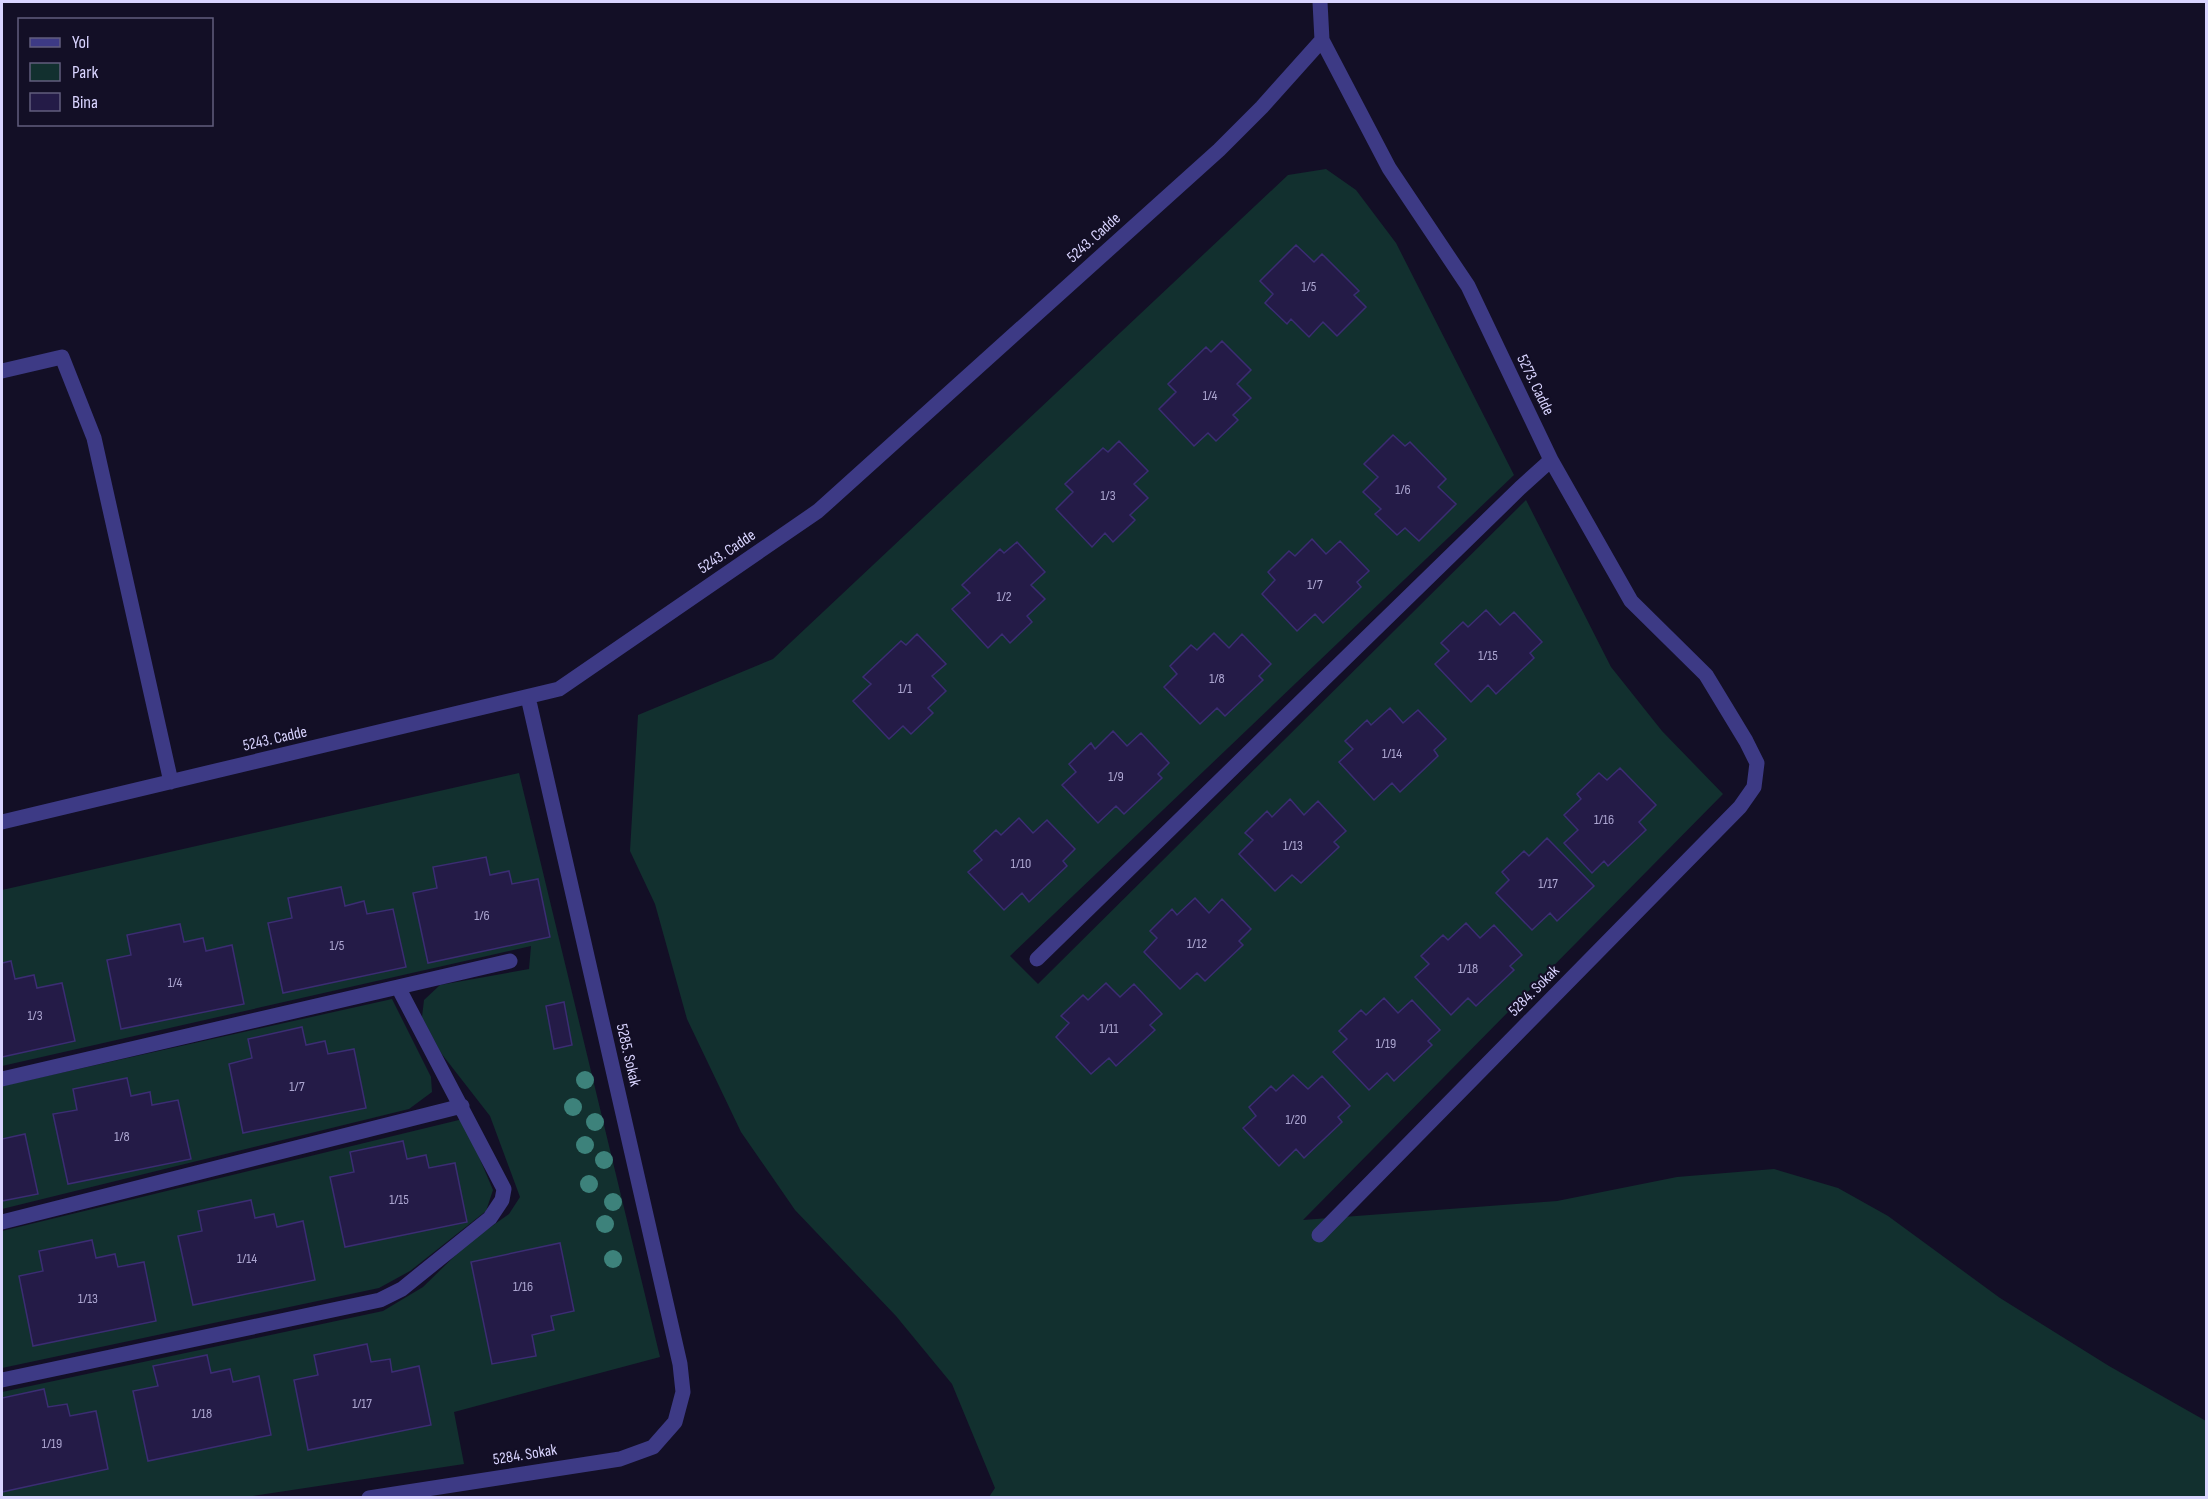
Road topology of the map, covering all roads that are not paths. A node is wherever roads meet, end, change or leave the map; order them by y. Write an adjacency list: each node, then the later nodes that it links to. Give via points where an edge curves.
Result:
1 (1320, 2): 2 (street, 5273. Cadde)
2 (1322, 40): 4 (street, 5273. Cadde, via 1389,168 1468,286); 5 (street, 5243. Cadde, via 1219,150 818,511 559,689)
3 (2, 370): 7 (street, via 62,357 94,438)
4 (1551, 460): 6 (street, 5273. Cadde, via 1631,601 1706,675); 9 (street)
5 (528, 697): 7 (street, 5243. Cadde); 17 (street, 5285. Sokak, via 680,1364 683,1392)
6 (1757, 763): 15 (street, 5284. Sokak, via 1754,787 1740,807)
7 (171, 782): 8 (street, 5243. Cadde)
8 (2, 822)
9 (1037, 959)
10 (510, 961): 11 (street)
11 (398, 987): 12 (street); 13 (street)
12 (2, 1079)
13 (462, 1106): 14 (street); 16 (street, via 501,1181 502,1200 490,1218 402,1289 380,1300)
14 (2, 1222)
15 (1319, 1235)
16 (2, 1380)
17 (675, 1422): 18 (street, 5284. Sokak, via 653,1447 620,1459)
18 (369, 1497)

